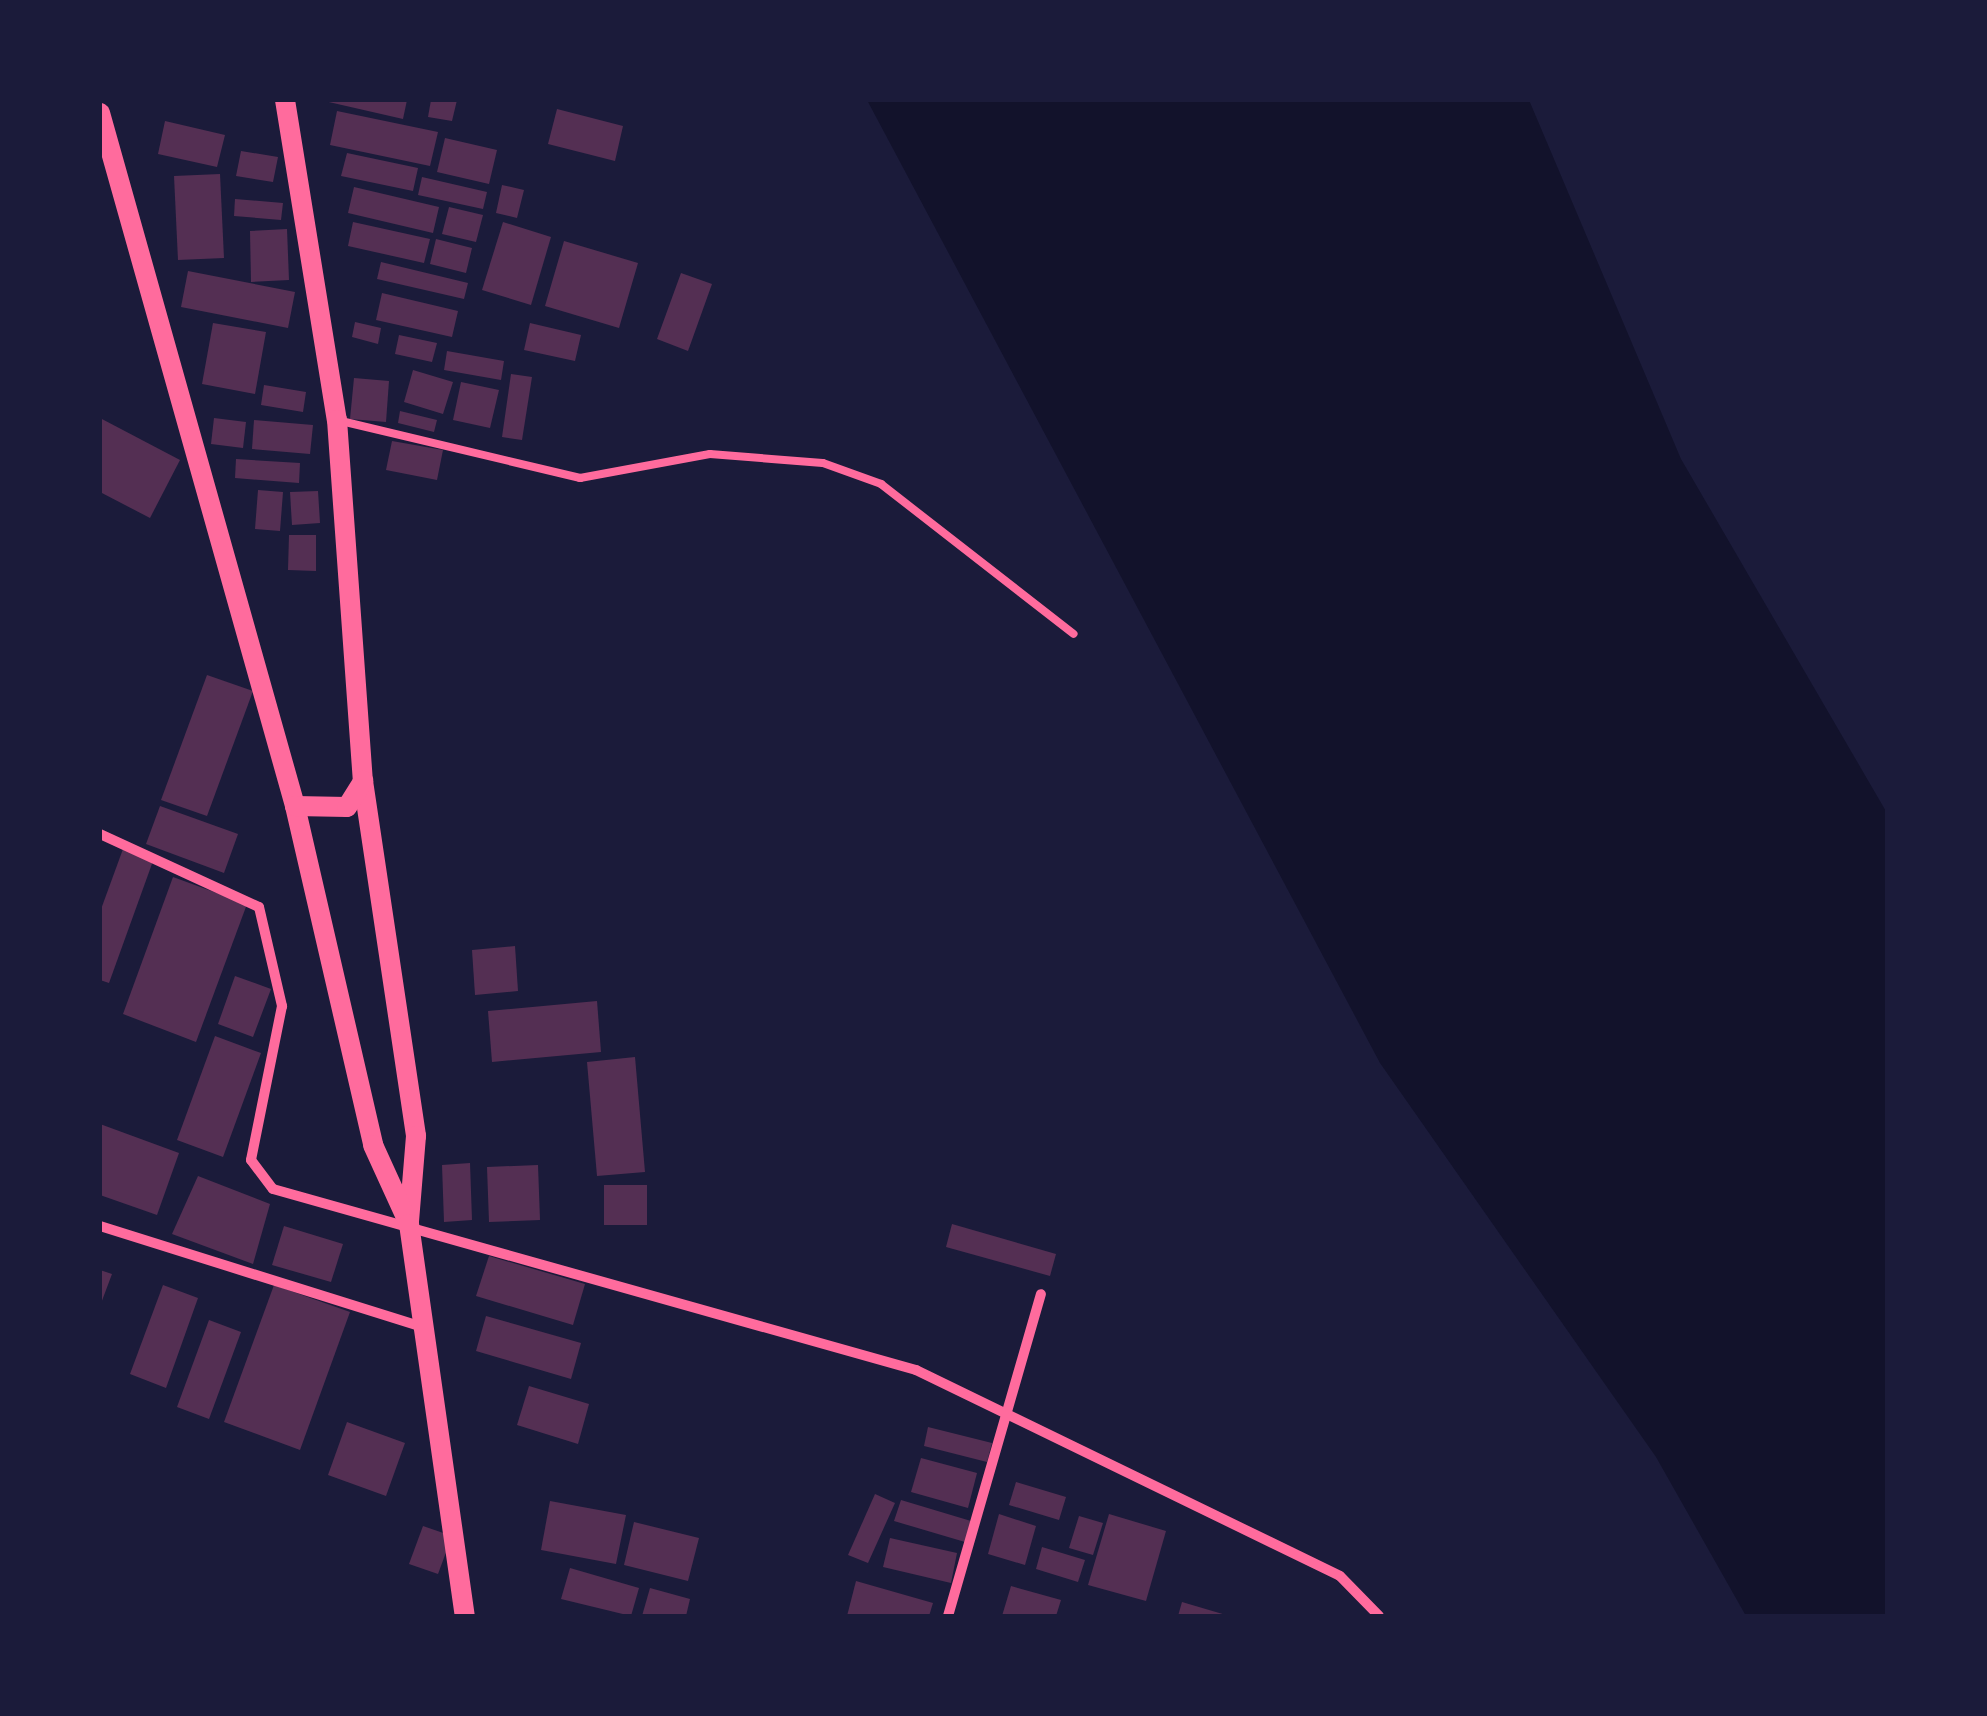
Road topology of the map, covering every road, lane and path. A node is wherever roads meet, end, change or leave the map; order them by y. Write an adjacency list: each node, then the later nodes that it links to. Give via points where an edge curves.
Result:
1 (285, 100): 3 (main road)
2 (100, 113): 6 (main road)
3 (336, 420): 4 (lane, via 580,478 710,454 823,464 881,484); 5 (main road)
4 (1074, 634)
5 (363, 782): 6 (main road, via 347,807); 8 (main road, via 416,1136)
6 (296, 806): 8 (main road, via 373,1145)
7 (100, 834): 8 (street, via 259,906 282,1006 252,1144 258,1176 292,1197)
8 (408, 1224): 11 (main road); 12 (street, via 916,1370)
9 (100, 1226): 11 (street)
10 (1041, 1294): 12 (street)
11 (428, 1329): 13 (main road)
12 (1006, 1406): 14 (street); 15 (street, via 1340,1576)
13 (466, 1616)
14 (948, 1616)
15 (1380, 1616)

